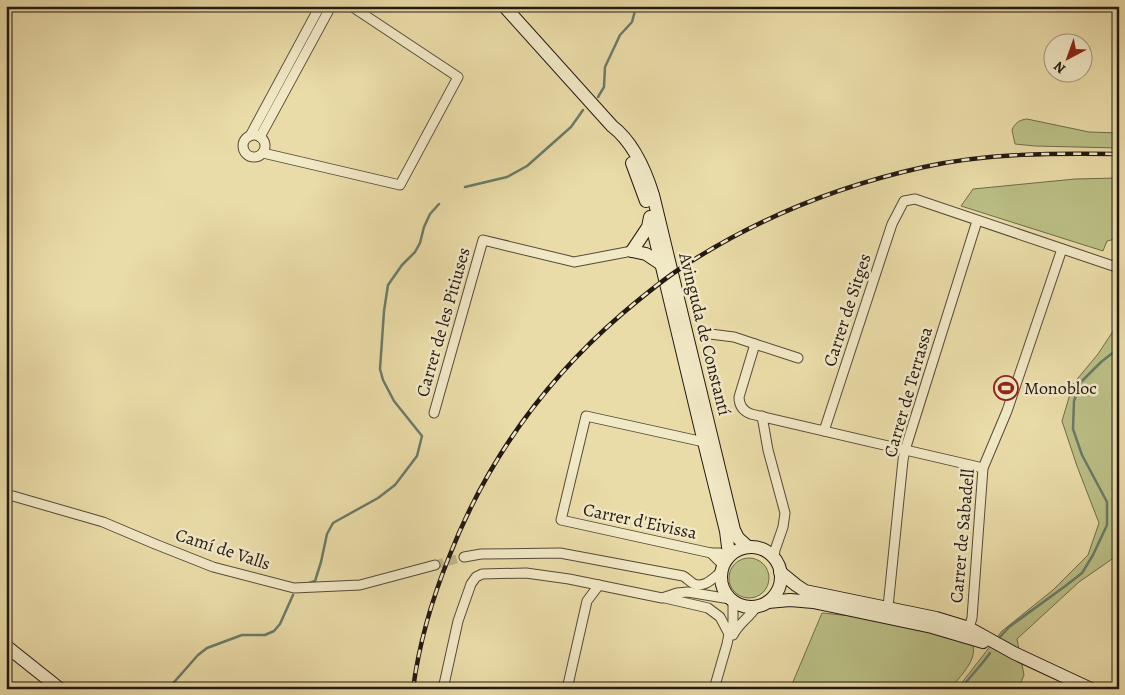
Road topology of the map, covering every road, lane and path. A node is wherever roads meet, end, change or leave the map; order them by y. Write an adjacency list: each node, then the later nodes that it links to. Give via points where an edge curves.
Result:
1 (320, 6): 6 (street)
2 (351, 6): 8 (street, via 458,77 400,185)
3 (504, 6): 5 (main road)
4 (331, 7): 7 (street)
5 (616, 129): 9 (main road, Avinguda de Constantí, via 631,147); 10 (main road, via 636,172)
6 (250, 136): 7 (street); 8 (street, via 243,145 247,155 254,157)
7 (260, 137): 8 (street, via 265,147)
8 (262, 152)
9 (647, 177): 12 (main road); 18 (main road, Avinguda de Constantí)
10 (650, 216): 12 (main road); 14 (main road, via 648,227)
11 (977, 221): 13 (street); 24 (street, Carrer de Sitges, via 915,199 904,201 892,224); 26 (street, Carrer de Terrassa)
12 (658, 242): 14 (main road); 15 (main road); 18 (main road, via 680,323)
13 (1062, 249): 16 (street); 27 (street, Carrer de Sabadell, via 1007,411)
14 (632, 251): 15 (main road, via 646,254); 22 (street, Carrer de les Pitiuses, via 574,262 483,240)
15 (661, 264): 25 (main road)
16 (1119, 268)
17 (702, 333): 19 (street, via 734,337)
18 (689, 339): 21 (main road, Avinguda de Constantí)
19 (755, 344): 20 (street); 23 (street, via 739,400 744,410)
20 (798, 358)
21 (696, 366): 25 (main road); 29 (main road, Avinguda de Constantí)
22 (434, 413)
23 (762, 416): 24 (street); 32 (street, via 785,513)
24 (824, 431): 26 (street)
25 (706, 442): 29 (main road); 33 (main road, via 726,531 728,547); 33 (street, Carrer d'Eivissa, via 586,416 561,520 718,553)
26 (905, 450): 27 (street); 44 (street, Carrer de Terrassa)
27 (983, 468): 46 (street, Carrer de Sabadell)
28 (6, 494): 34 (street, Camí de Valls, via 103,522 213,567 294,588 360,586)
29 (730, 513): 30 (main road, Avinguda de Constantí, via 736,534)
30 (748, 547): 32 (main road, via 765,551); 33 (main road, via 737,550)
31 (464, 557): 36 (street, via 560,553)
32 (774, 558): 35 (main road)
33 (725, 562): 36 (street, via 708,583 701,585); 41 (main road, via 722,586)
34 (435, 565)
35 (780, 572): 39 (main road); 43 (main road, via 778,589)
36 (672, 574): 41 (street, via 695,588)
37 (584, 581): 38 (street); 42 (street); 51 (street, via 526,574 478,575 469,588 458,621)
38 (600, 584): 40 (street); 42 (street)
39 (811, 597): 43 (main road); 44 (main road); 45 (main road)
40 (662, 598): 41 (street, via 688,592); 47 (street, via 708,608 720,617)
41 (729, 598): 43 (main road, via 744,606); 47 (street, via 733,623)
42 (587, 601): 52 (street)
43 (762, 604): 47 (street)
44 (888, 607): 46 (main road)
45 (896, 619): 46 (main road, via 964,633); 49 (main road, via 973,638)
46 (969, 628): 49 (main road)
47 (728, 639): 53 (street)
48 (6, 646): 50 (main road)
49 (1014, 653): 54 (main road)
50 (60, 689)
51 (443, 689)
52 (567, 689)
53 (714, 689)
54 (1091, 689)

